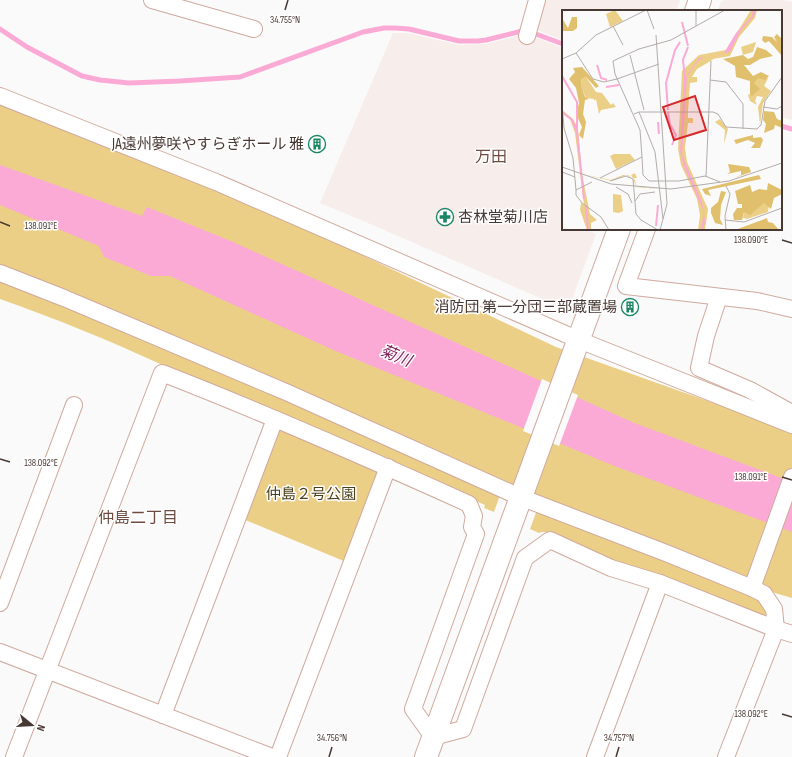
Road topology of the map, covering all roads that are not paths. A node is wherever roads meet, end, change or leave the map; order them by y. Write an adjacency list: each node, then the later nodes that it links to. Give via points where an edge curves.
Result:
1 (152, 0): 5 (street)
2 (537, 0): 6 (street)
3 (700, 0): 4 (street)
4 (696, 10)
5 (254, 29)
6 (528, 32)
7 (0, 96): 13 (street, via 216,182)
8 (619, 230): 13 (street)
9 (646, 230): 11 (street, via 626,286)
10 (0, 273): 20 (street, via 286,392)
11 (719, 297): 12 (street, via 757,301); 15 (street, via 699,368 750,390)
12 (792, 309)
13 (578, 343): 17 (street); 20 (street)
14 (74, 405): 23 (street)
15 (792, 414)
16 (275, 419): 18 (street); 27 (street, via 162,373); 28 (street)
17 (792, 425)
18 (388, 467): 29 (street, via 469,504 474,516 472,527 476,534 413,709); 32 (street)
19 (792, 478): 22 (street)
20 (521, 494): 22 (street); 29 (street)
21 (660, 583): 24 (street); 29 (street, via 611,568 550,540 525,558 463,729); 34 (street)
22 (753, 585): 24 (street, via 764,594 774,609)
23 (0, 603)
24 (776, 629): 25 (street); 35 (street)
25 (792, 634)
26 (0, 652): 27 (street)
27 (47, 671): 28 (street); 30 (street)
28 (163, 715): 31 (street)
29 (433, 737): 33 (street)
30 (14, 757)
31 (272, 757)
32 (278, 757)
33 (426, 757)
34 (595, 757)
35 (726, 757)

